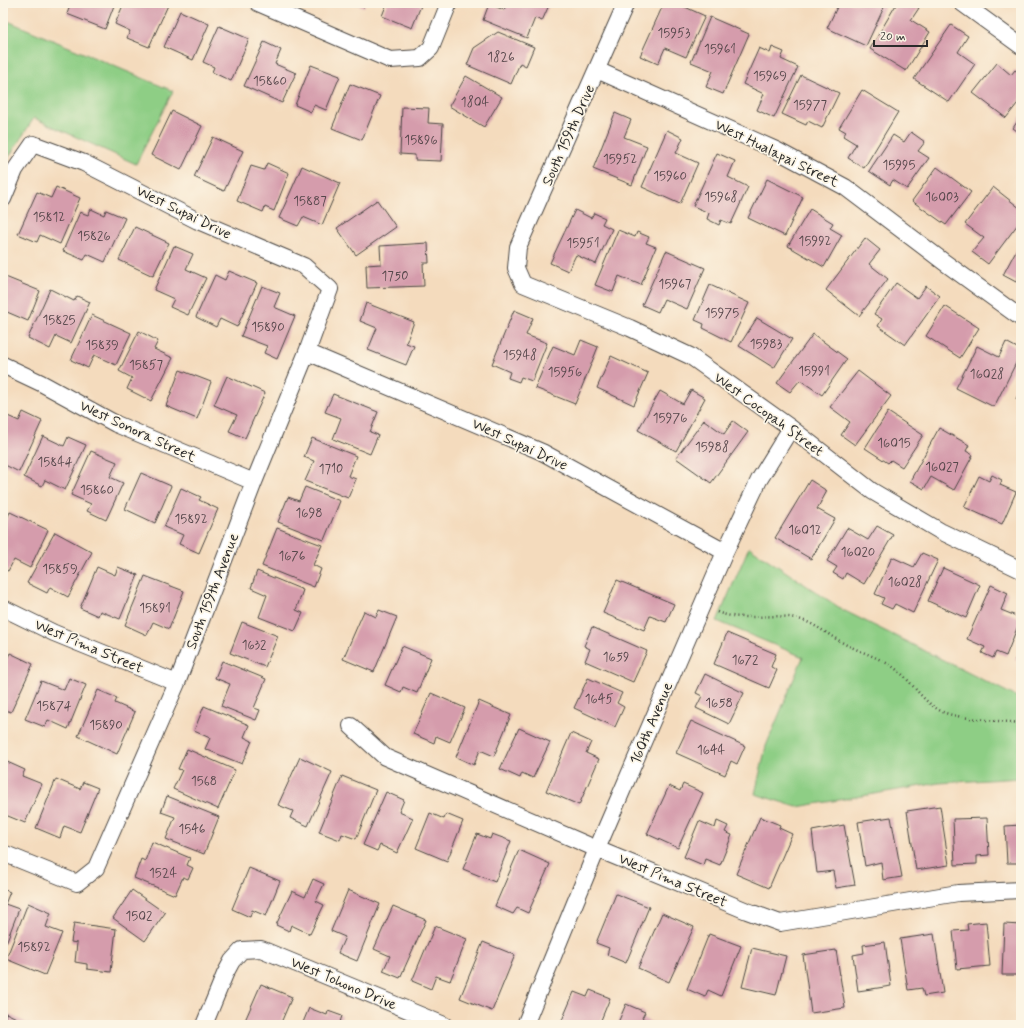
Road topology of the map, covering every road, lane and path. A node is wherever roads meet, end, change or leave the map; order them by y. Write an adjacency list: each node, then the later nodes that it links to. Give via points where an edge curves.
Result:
1 (258, 3): 2 (street, via 390,60 420,58 431,48)
2 (450, 3)
3 (626, 3): 6 (street, South 159th Drive)
4 (962, 3): 5 (street)
5 (1021, 46)
6 (597, 70): 8 (street, South 159th Drive, via 518,247); 10 (street, West Hualapai Street, via 776,150 845,187)
7 (3, 199): 9 (street, West Supai Drive, via 15,170 33,144 84,163 198,221 304,266)
8 (516, 268): 13 (street, West Cocopah Street, via 524,284 690,356)
9 (330, 289): 11 (street, South 159th Avenue)
10 (1021, 318)
11 (307, 352): 14 (street, South 159th Avenue); 15 (street, West Supai Drive, via 542,452)
12 (3, 365): 14 (street, West Sonora Street, via 116,424)
13 (791, 428): 15 (street, 160th Avenue, via 758,480); 16 (street, West Cocopah Street, via 872,491 940,531)
14 (254, 482): 19 (street, South 159th Avenue)
15 (725, 552): 17 (street, 160th Avenue)
16 (1021, 570)
17 (702, 605): 20 (path, via 736,617 773,615 798,619 893,667 933,707 945,713); 22 (street, 160th Avenue)
18 (3, 608): 19 (street, West Pima Street, via 54,633)
19 (177, 683): 23 (street, South 159th Avenue, via 96,868 77,883)
20 (1021, 724)
21 (351, 726): 22 (street, West Pima Street, via 385,757)
22 (597, 849): 24 (street, West Pima Street, via 780,923 958,894); 27 (street, 160th Avenue)
23 (3, 853)
24 (1021, 890)
25 (204, 1025): 26 (street, West Tohono Drive, via 232,961 242,950 260,949)
26 (444, 1025)
27 (525, 1025)

